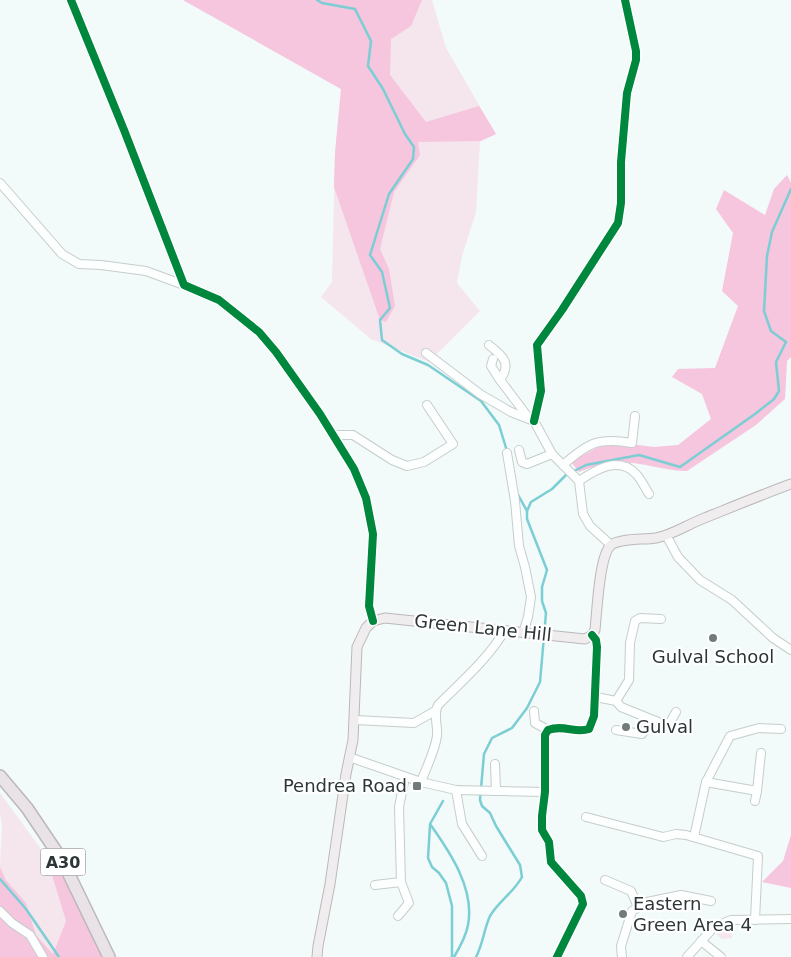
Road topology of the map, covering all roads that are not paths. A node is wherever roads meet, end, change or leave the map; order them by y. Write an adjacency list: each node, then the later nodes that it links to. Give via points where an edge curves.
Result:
1 (71, 0): 4 (street)
2 (625, 0): 11 (street, via 636,60 627,93 618,224 536,345 541,391)
3 (0, 183): 4 (street, via 62,254 79,264 146,271)
4 (184, 285): 12 (street, via 219,300 259,332)
5 (489, 344): 8 (street, via 506,362)
6 (426, 353): 11 (street, via 480,394)
7 (493, 359): 8 (street, via 491,366)
8 (500, 380): 11 (street)
9 (426, 405): 12 (street, via 452,444 424,462 407,466 353,435)
10 (635, 416): 16 (street, via 632,443 599,441 582,448)
11 (531, 420): 15 (street)
12 (334, 435): 23 (street, via 366,498 373,534 369,606)
13 (519, 450): 15 (street, via 522,462 528,464)
14 (507, 453): 25 (street, via 518,546 526,567 531,597)
15 (552, 454): 16 (street)
16 (565, 467): 17 (street)
17 (578, 480): 19 (street, via 607,466 625,466 635,473); 21 (street, via 583,514 590,526)
18 (791, 484): 20 (main road)
19 (649, 494)
20 (666, 535): 21 (main road, via 619,541); 27 (street, via 678,557 700,580 732,600)
21 (611, 545): 26 (main road, via 602,566)
22 (660, 619): 29 (street, via 640,618 635,621 630,644 629,680)
23 (373, 621): 24 (main road, Green Lane Hill, via 385,618); 33 (main road, via 362,634 357,647)
24 (504, 630): 25 (main road, Green Lane Hill); 30 (street, via 498,641)
25 (523, 633): 26 (main road, Green Lane Hill, via 586,638)
26 (592, 635): 28 (street, via 597,646)
27 (791, 650)
28 (596, 697): 29 (street); 36 (street, via 589,729 556,727)
29 (616, 701): 34 (street)
30 (435, 711): 33 (street, via 414,723); 43 (street, via 436,738)
31 (534, 711): 36 (street, via 535,723)
32 (676, 712): 34 (street, via 668,726)
33 (355, 720): 39 (main road)
34 (652, 720): 37 (street, via 642,734)
35 (782, 729): 44 (street, via 759,728 730,736)
36 (548, 730): 48 (street, via 545,736)
37 (616, 730)
38 (761, 753): 47 (street)
39 (350, 757): 42 (street); 66 (main road)
40 (495, 764): 46 (street)
41 (0, 776): 65 (highway, A30, via 27,808 62,860)
42 (406, 777): 43 (street); 54 (street, via 399,807)
43 (422, 782): 45 (street)
44 (706, 782): 47 (street); 51 (street)
45 (456, 790): 46 (street); 52 (street, via 462,824)
46 (496, 791): 48 (street)
47 (757, 791): 49 (street)
48 (545, 792): 67 (street, via 542,830 549,842 551,862 581,896 583,904)
49 (754, 801)
50 (586, 817): 51 (street, via 663,837 676,834)
51 (694, 837): 61 (street, via 758,856)
52 (482, 856)
53 (606, 880): 57 (street, via 631,891)
54 (402, 882): 55 (street); 59 (street, via 408,903)
55 (375, 885)
56 (711, 901): 57 (street, via 681,895)
57 (638, 907): 68 (street, via 632,910)
58 (0, 911): 64 (street, via 30,935)
59 (398, 916)
60 (791, 919): 61 (street)
61 (755, 920): 62 (street, via 731,920 714,927)
62 (702, 941): 63 (street); 69 (street)
63 (725, 955)
64 (43, 957)
65 (109, 957)
66 (317, 957)
67 (557, 957)
68 (622, 957)
69 (687, 957)

